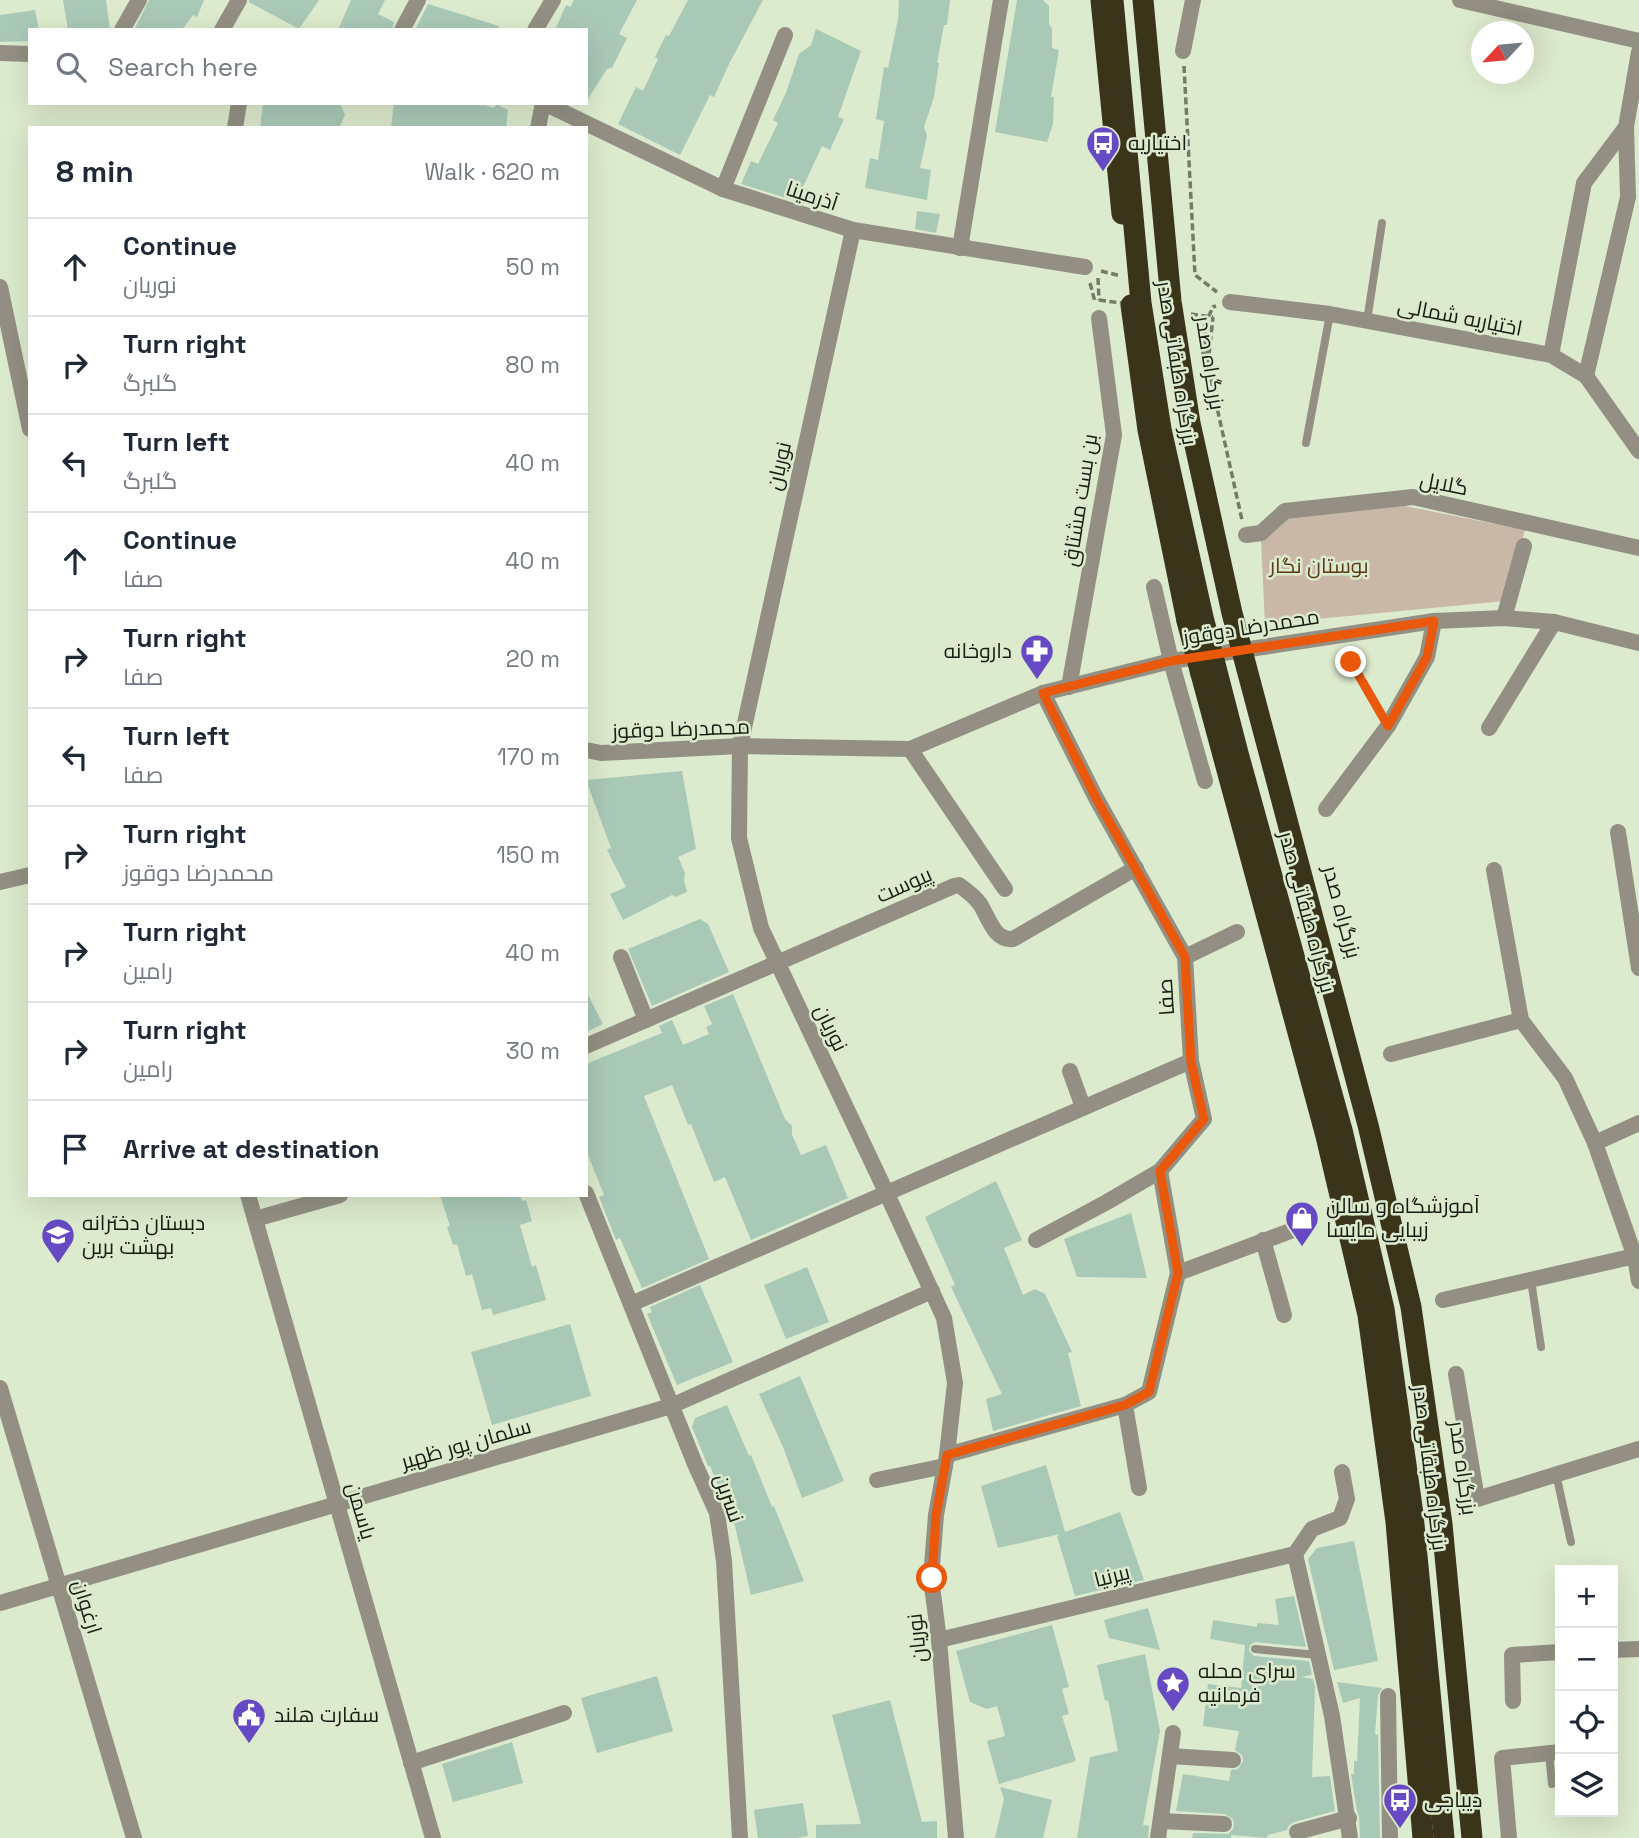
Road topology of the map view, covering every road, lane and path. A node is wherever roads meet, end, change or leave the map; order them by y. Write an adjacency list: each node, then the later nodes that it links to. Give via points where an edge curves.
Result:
1 (139, 0): 12 (street)
2 (239, 0): 13 (street)
3 (418, 0): 14 (street)
4 (552, 0): 15 (street)
5 (1002, 0): 31 (street)
6 (1101, 0): 33 (highway)
7 (1113, 0): 145 (highway, بزرگراه طبقاتی صدر, bridge, via 1140,303 1161,429 1234,741 1342,1130 1384,1310 1413,1514)
8 (1143, 0): 146 (highway, بزرگراه طبقاتی صدر, bridge, via 1171,301 1190,423 1233,613 1368,1125 1411,1307 1442,1524)
9 (1149, 0): 146 (highway, بزرگراه صدر, via 1175,300 1195,422 1238,612 1415,1307 1447,1524)
10 (1193, 0): 18 (street)
11 (1460, 0): 17 (street)
12 (123, 28)
13 (223, 28)
14 (403, 28)
15 (536, 28)
16 (785, 35): 28 (street)
17 (1639, 41)
18 (1183, 51): 36 (path, via 1195,275)
19 (1639, 52): 27 (street)
20 (0, 53): 21 (street)
21 (28, 54)
22 (239, 105): 25 (street)
23 (543, 105): 26 (street)
24 (547, 105): 28 (street, آذرمینا)
25 (235, 126)
26 (538, 126)
27 (1626, 127): 41 (street, via 1584,183); 42 (street, via 1628,197)
28 (723, 189): 30 (street, آذرمینا)
29 (1382, 223): 40 (lane)
30 (853, 230): 31 (street, آذرمینا); 60 (street, نوریان)
31 (960, 248): 32 (street, آذرمینا)
32 (1086, 267): 39 (path)
33 (1129, 278): 35 (path, via 1098,270); 144 (highway, bridge, via 1148,430 1187,621 1326,1136 1368,1315 1396,1522)
34 (0, 287): 43 (street)
35 (1099, 300)
36 (1230, 302): 37 (street, اختیاریه شمالی)
37 (1329, 314): 40 (street, اختیاریه شمالی); 44 (lane)
38 (1213, 317): 46 (path, via 1209,355 1203,354 1204,327 1207,352 1208,364 1210,376)
39 (1099, 318): 56 (street, بن بست مشتاق, via 1114,435)
40 (1367, 321): 41 (street, اختیاریه شمالی)
41 (1551, 355): 42 (street, اختیاریه شمالی)
42 (1586, 376): 45 (street, اختیاریه شمالی)
43 (28, 420)
44 (1306, 443)
45 (1639, 451)
46 (1246, 536): 48 (street, گلایل, via 1261,533 1285,511 1413,497)
47 (1524, 546): 50 (street)
48 (1639, 548)
49 (1154, 587): 54 (street)
50 (1504, 618): 51 (street, محمدرضا دوقوز); 52 (street, محمدرضا دوقوز)
51 (1434, 621): 54 (street, محمدرضا دوقوز); 58 (street, via 1427,657)
52 (1554, 622): 53 (street, محمدرضا دوقوز); 59 (street)
53 (1639, 643)
54 (1171, 661): 56 (street, محمدرضا دوقوز); 63 (street)
55 (1351, 662): 58 (lane)
56 (1069, 687): 57 (street, محمدرضا دوقوز)
57 (1043, 693): 61 (street, محمدرضا دوقوز); 66 (street, صفا)
58 (1388, 726): 64 (street)
59 (1489, 728)
60 (740, 746): 61 (street, محمدرضا دوقوز); 62 (street, محمدرضا دوقوز); 74 (street, نوریان, via 739,838 761,928)
61 (910, 749): 70 (street)
62 (591, 753)
63 (1205, 781)
64 (1326, 809)
65 (1618, 832): 75 (street)
66 (1136, 868): 73 (street, صفا); 74 (street, پیوست, via 1013,939 999,936 978,902 959,885)
67 (1494, 870): 77 (street)
68 (28, 875): 69 (street)
69 (0, 882)
70 (1005, 889)
71 (1237, 932): 73 (street)
72 (621, 957): 76 (street)
73 (1185, 957): 80 (street, صفا)
74 (777, 964): 76 (street); 86 (street, نوریان)
75 (1639, 968)
76 (646, 1020): 78 (street)
77 (1521, 1020): 79 (street); 84 (street, via 1565,1078)
78 (588, 1045)
79 (1391, 1054)
80 (1191, 1062): 82 (street); 85 (street, صفا, via 1204,1119)
81 (1070, 1071): 82 (street)
82 (1083, 1107): 86 (street)
83 (1639, 1123): 84 (street)
84 (1595, 1143): 94 (street)
85 (1160, 1171): 92 (street); 95 (street)
86 (887, 1194): 98 (street, نوریان); 100 (street)
87 (249, 1197): 90 (street, یاسمن)
88 (333, 1197): 90 (street)
89 (588, 1197): 100 (street, نسرین)
90 (255, 1219): 113 (street, یاسمن)
91 (1309, 1224): 93 (street)
92 (1036, 1240)
93 (1263, 1240): 95 (street); 101 (street)
94 (1637, 1256): 96 (street); 97 (street)
95 (1178, 1273): 105 (street, via 1149,1392)
96 (1531, 1280): 99 (street); 102 (lane)
97 (1639, 1281)
98 (932, 1291): 106 (street, سلمان پور ظهیر); 108 (street, نوریان, via 944,1318 955,1383)
99 (1443, 1300)
100 (631, 1304): 106 (street, نسرین)
101 (1284, 1315)
102 (1541, 1347)
103 (1456, 1374): 110 (street, via 1477,1499)
104 (0, 1388): 116 (street, ارغوان)
105 (1125, 1405): 108 (street); 112 (street)
106 (671, 1406): 113 (street, سلمان پور ظهیر); 139 (street, نسرین, via 717,1513 724,1561)
107 (1639, 1449): 110 (street)
108 (946, 1461): 111 (street); 118 (street, نوریان, via 936,1515 932,1578)
109 (1342, 1472): 115 (street, via 1346,1499 1340,1518 1312,1529)
110 (1556, 1474): 114 (lane)
111 (877, 1480)
112 (1139, 1489)
113 (337, 1504): 116 (street, سلمان پور ظهیر); 131 (street, یاسمن)
114 (1571, 1542)
115 (1295, 1554): 118 (street, پیرنیا); 123 (street)
116 (59, 1586): 117 (street, سلمان پور ظهیر); 137 (street, ارغوان)
117 (0, 1603)
118 (939, 1640): 140 (street, نوریان)
119 (1255, 1649): 123 (lane)
120 (1639, 1649): 121 (street)
121 (1618, 1650)
122 (1555, 1652): 125 (street, via 1511,1654)
123 (1318, 1655): 133 (street)
124 (1388, 1696): 143 (street)
125 (1513, 1700)
126 (565, 1713): 131 (street)
127 (1173, 1733): 129 (street)
128 (1555, 1753): 132 (lane); 147 (street, via 1502,1758)
129 (1170, 1756): 130 (street); 134 (street)
130 (1233, 1760)
131 (411, 1763): 138 (street, یاسمن)
132 (1552, 1784)
133 (1349, 1818): 136 (street); 142 (street)
134 (1161, 1821): 135 (street); 141 (street)
135 (1224, 1824)
136 (1297, 1832)
137 (134, 1838)
138 (433, 1838)
139 (740, 1838)
140 (956, 1838)
141 (1158, 1838)
142 (1350, 1838)
143 (1390, 1838)
144 (1423, 1838)
145 (1444, 1838)
146 (1474, 1838)
147 (1509, 1838)

